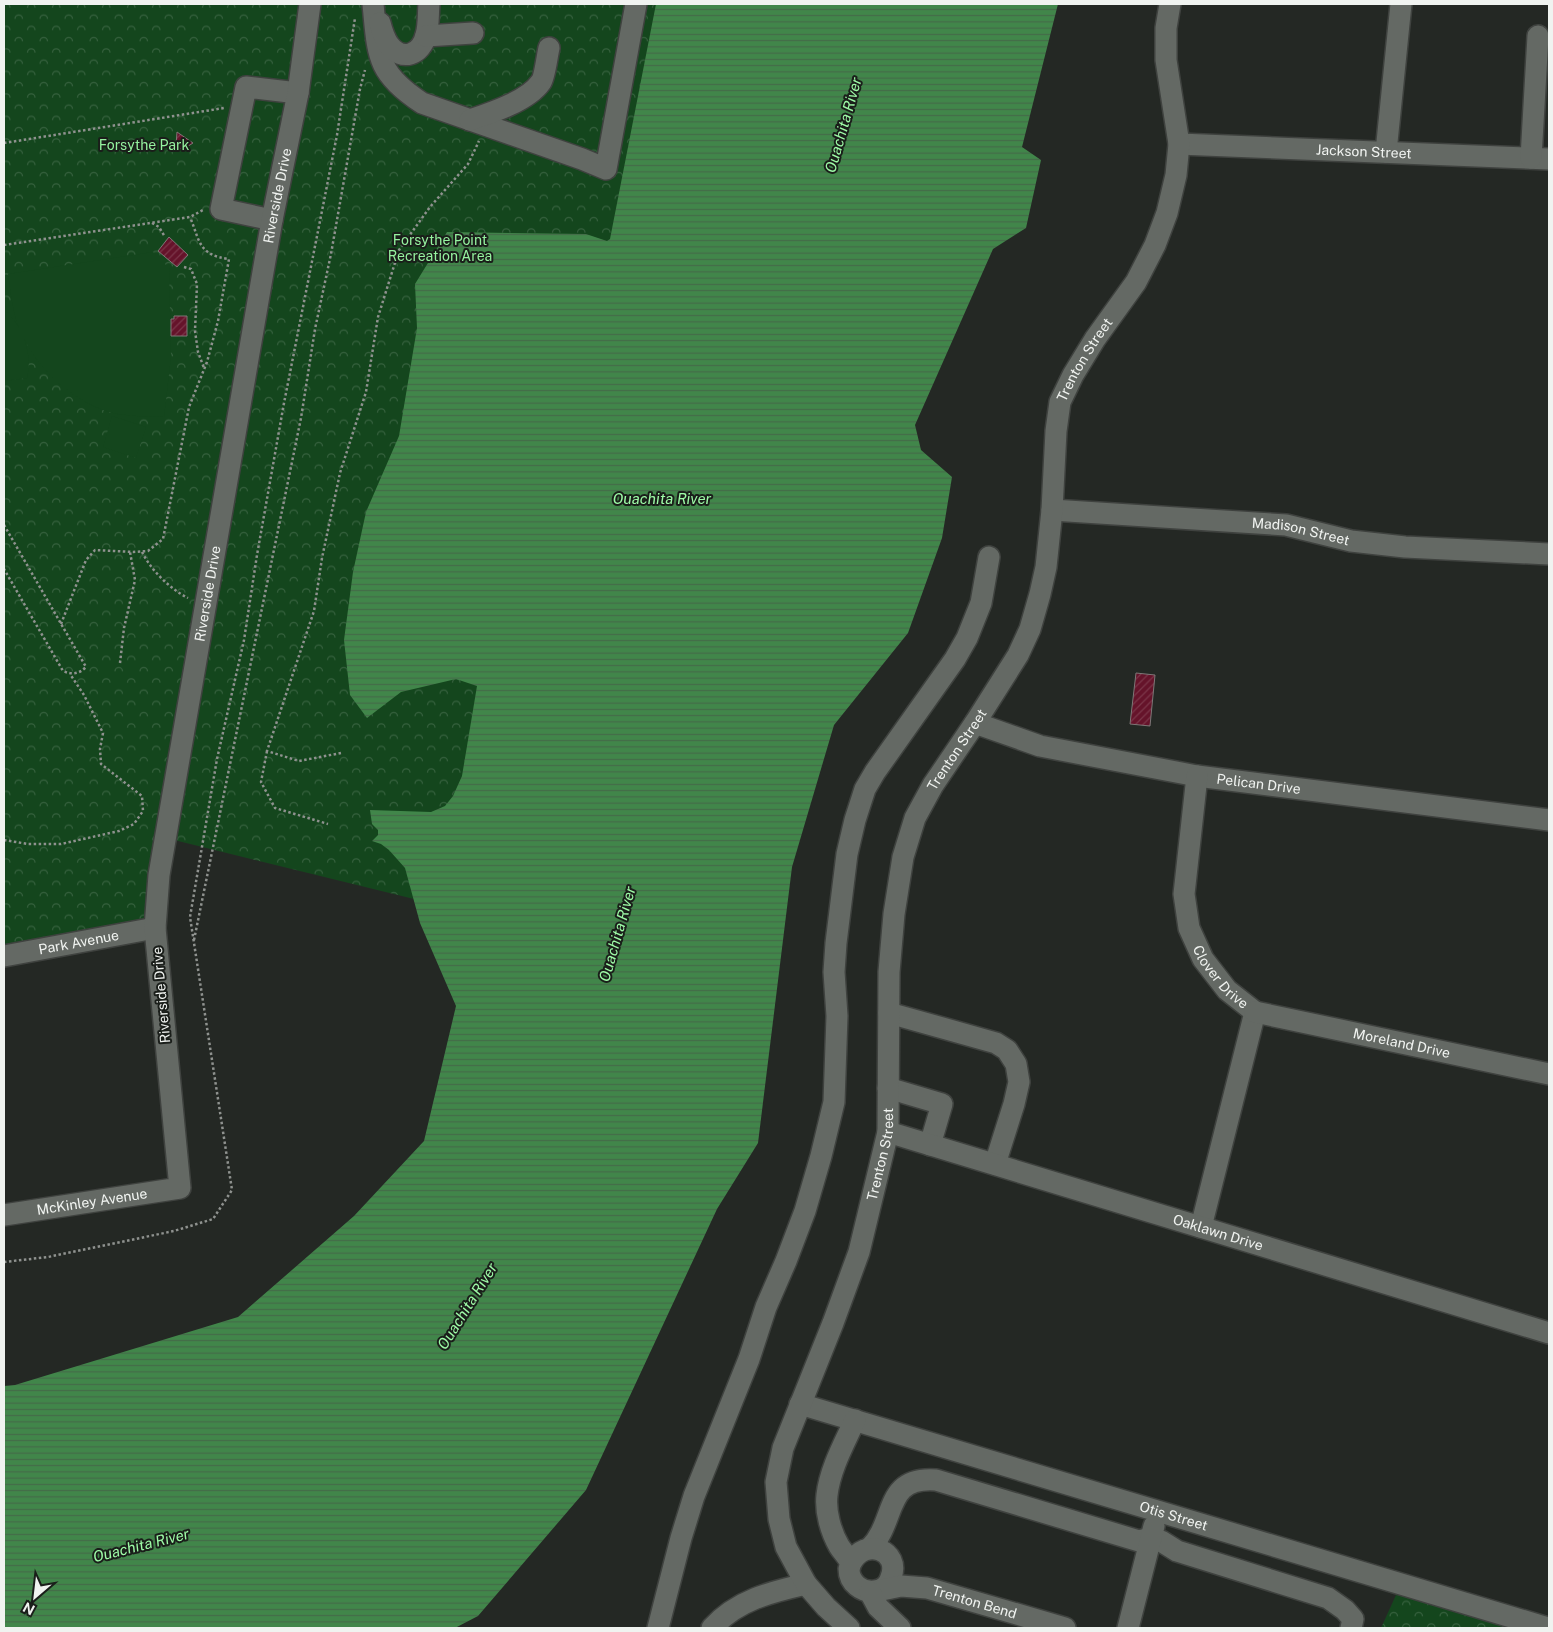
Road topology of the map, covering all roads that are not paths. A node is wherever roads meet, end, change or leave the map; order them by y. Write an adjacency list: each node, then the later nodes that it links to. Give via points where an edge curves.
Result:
1 (310, 4): 11 (street, Riverside Drive)
2 (429, 4): 8 (street)
3 (636, 4): 12 (street, via 606,169)
4 (1170, 4): 13 (street, Trenton Street, via 1166,60)
5 (1401, 4): 14 (street)
6 (367, 7): 8 (street, via 389,45 404,55 413,54 420,48); 12 (street, via 377,51 399,87 422,104)
7 (473, 33): 8 (street)
8 (426, 36)
9 (1538, 36): 15 (street)
10 (549, 48): 12 (street, via 542,82 523,98)
11 (298, 92): 16 (street, Riverside Drive); 16 (street, via 246,86 221,209)
12 (478, 123)
13 (1179, 144): 14 (street, Jackson Street); 17 (street, Trenton Street, via 1167,213 1155,245 1136,282 1094,339 1060,402)
14 (1386, 152): 15 (street, Jackson Street)
15 (1540, 158)
16 (272, 220): 23 (street, Riverside Drive, via 159,875)
17 (1052, 510): 18 (street, Madison Street, via 1286,525 1351,541 1405,547); 20 (street, Trenton Street, via 1046,567 1030,629 1018,655)
18 (1549, 554)
19 (989, 557): 44 (street, via 981,603 967,638 875,772 865,789 855,820 847,854 836,943 834,1102 813,1185 786,1262 694,1496)
20 (975, 723): 21 (street, Pelican Drive, via 1040,746); 26 (street, Trenton Street, via 915,818 903,857 894,914)
21 (1197, 776): 22 (street, Pelican Drive); 25 (street, Clover Drive, via 1184,894 1190,928 1202,959 1227,990)
22 (1549, 820)
23 (155, 928): 24 (street, Park Avenue); 32 (street, Riverside Drive)
24 (4, 956)
25 (1255, 1012): 27 (street, Moreland Drive); 34 (street, Clover Drive)
26 (889, 1013): 28 (street, Trenton Street); 31 (street, via 996,1043 1007,1050 1016,1064 1019,1082)
27 (1549, 1074)
28 (888, 1088): 29 (street, Trenton Street); 30 (street, via 942,1104)
29 (888, 1132): 30 (street, Oaklawn Drive); 36 (street, Trenton Street, via 859,1252)
30 (930, 1145): 31 (street, Oaklawn Drive)
31 (995, 1164): 34 (street, Oaklawn Drive)
32 (180, 1188): 33 (street, McKinley Avenue)
33 (4, 1215)
34 (1201, 1227): 35 (street, Oaklawn Drive)
35 (1549, 1333)
36 (800, 1404): 37 (street, Otis Street); 42 (street, Trenton Street, via 782,1448 776,1482 779,1519 786,1547)
37 (855, 1420): 38 (street, Otis Street); 41 (street, via 835,1464 826,1496 829,1523)
38 (1164, 1513): 39 (street); 51 (street, Otis Street)
39 (1156, 1539): 40 (street, via 1139,1540 936,1480 926,1480 904,1486 898,1492 878,1539); 49 (street); 50 (street, via 1177,1551 1328,1598 1352,1619)
40 (870, 1548): 41 (street, via 858,1552); 43 (street, via 883,1552 892,1563 889,1583)
41 (851, 1563): 43 (street, via 853,1582 863,1590)
42 (806, 1584): 45 (street, via 770,1592 739,1606); 46 (street, Trenton Street)
43 (876, 1591): 47 (street, via 878,1607); 48 (street, Trenton Bend, via 901,1586 927,1588)
44 (658, 1628)
45 (712, 1628)
46 (849, 1628)
47 (900, 1628)
48 (1065, 1628)
49 (1129, 1628)
50 (1351, 1628)
51 (1548, 1628)

